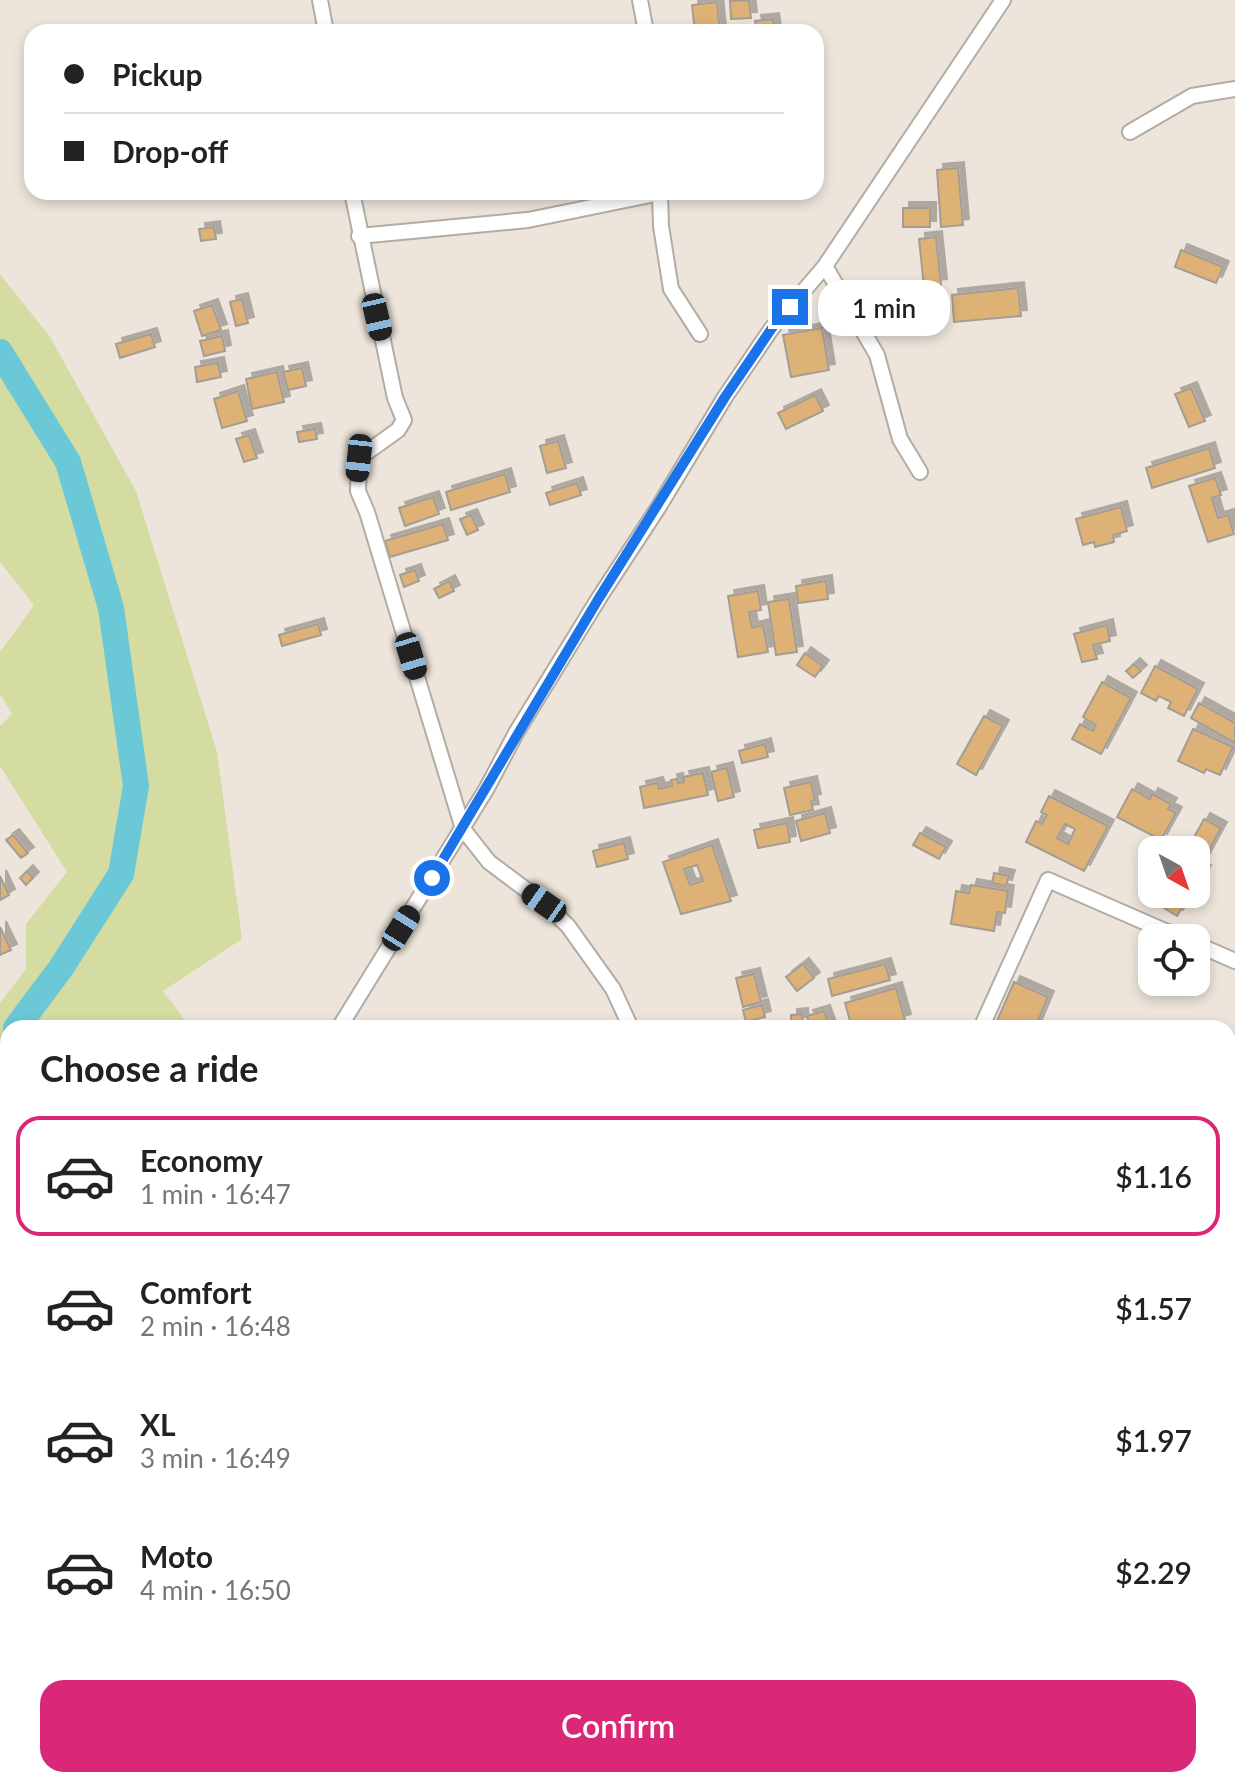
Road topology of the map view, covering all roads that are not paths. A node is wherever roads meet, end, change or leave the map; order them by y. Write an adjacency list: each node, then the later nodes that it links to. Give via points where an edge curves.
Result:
1 (320, 0): 4 (street)
2 (640, 0): 5 (street)
3 (1003, 0): 12 (street)
4 (324, 24)
5 (644, 24)
6 (1235, 89): 7 (street, via 1192,96)
7 (1130, 132)
8 (353, 200): 11 (street)
9 (626, 200): 11 (street, via 528,220)
10 (660, 200): 13 (street, via 671,289)
11 (359, 236): 15 (street, via 404,420 359,458 358,491)
12 (825, 266): 14 (street, via 877,355 900,439); 15 (street, via 772,328 725,397)
13 (700, 334)
14 (920, 472)
15 (463, 829): 19 (street); 20 (street, via 489,862 568,926 613,989)
16 (1149, 924): 21 (street, via 1048,880)
17 (1210, 950): 18 (street)
18 (1235, 961)
19 (344, 1020)
20 (627, 1020)
21 (985, 1020)

